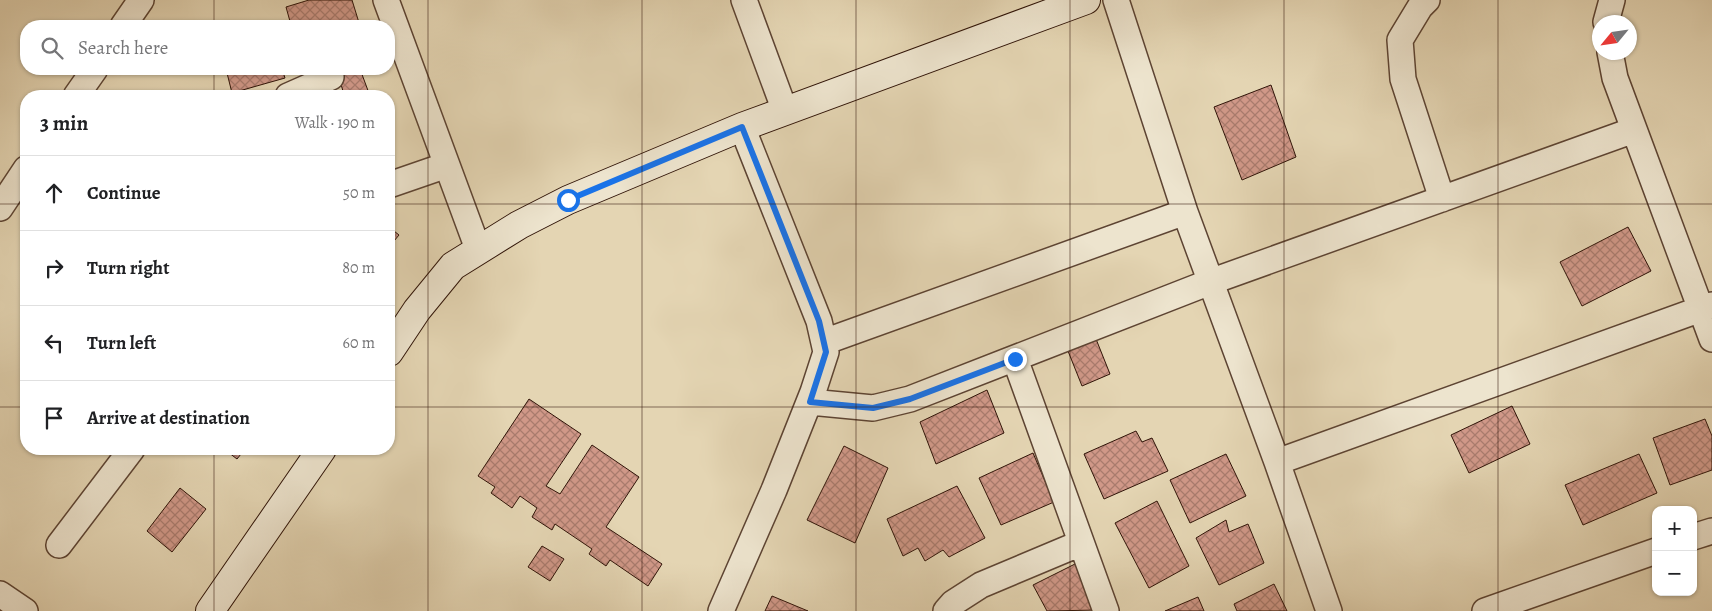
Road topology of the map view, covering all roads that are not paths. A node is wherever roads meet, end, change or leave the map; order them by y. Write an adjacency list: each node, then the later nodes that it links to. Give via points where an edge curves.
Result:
1 (141, 0): 9 (street)
2 (386, 0): 10 (street)
3 (744, 0): 17 (street)
4 (1086, 0): 17 (street)
5 (1116, 0): 25 (street)
6 (1426, 0): 23 (street, via 1400,40 1403,79)
7 (1612, 0): 8 (street)
8 (1608, 15)
9 (128, 20)
10 (393, 20)
11 (395, 24): 20 (street)
12 (1612, 60): 19 (street)
13 (90, 75): 15 (street)
14 (331, 77): 16 (street)
15 (80, 90)
16 (302, 90)
17 (785, 111): 18 (street)
18 (742, 127): 26 (street, via 568,200); 30 (street, via 819,321)
19 (1634, 130): 23 (street); 28 (street)
20 (447, 165): 22 (street); 26 (street)
21 (20, 178): 24 (street)
22 (395, 183)
23 (1442, 199): 27 (street)
24 (0, 208)
25 (1185, 212): 27 (street); 30 (street)
26 (478, 250): 31 (street, via 453,266)
27 (1210, 282): 32 (street); 36 (street)
28 (1707, 307): 29 (street); 36 (street)
29 (1712, 339)
30 (824, 342): 33 (street, via 826,352)
31 (395, 343)
32 (1015, 359): 33 (street, via 910,399 873,408); 39 (street)
33 (810, 402): 45 (street)
34 (127, 455): 40 (street)
35 (318, 455): 44 (street)
36 (1277, 462): 48 (street)
37 (1712, 531): 38 (street)
38 (1697, 536)
39 (1081, 543): 46 (street, via 981,585); 47 (street)
40 (59, 545)
41 (1652, 552): 49 (street)
42 (0, 594): 43 (street)
43 (25, 611)
44 (210, 611)
45 (721, 611)
46 (946, 611)
47 (1106, 611)
48 (1329, 611)
49 (1485, 611)

